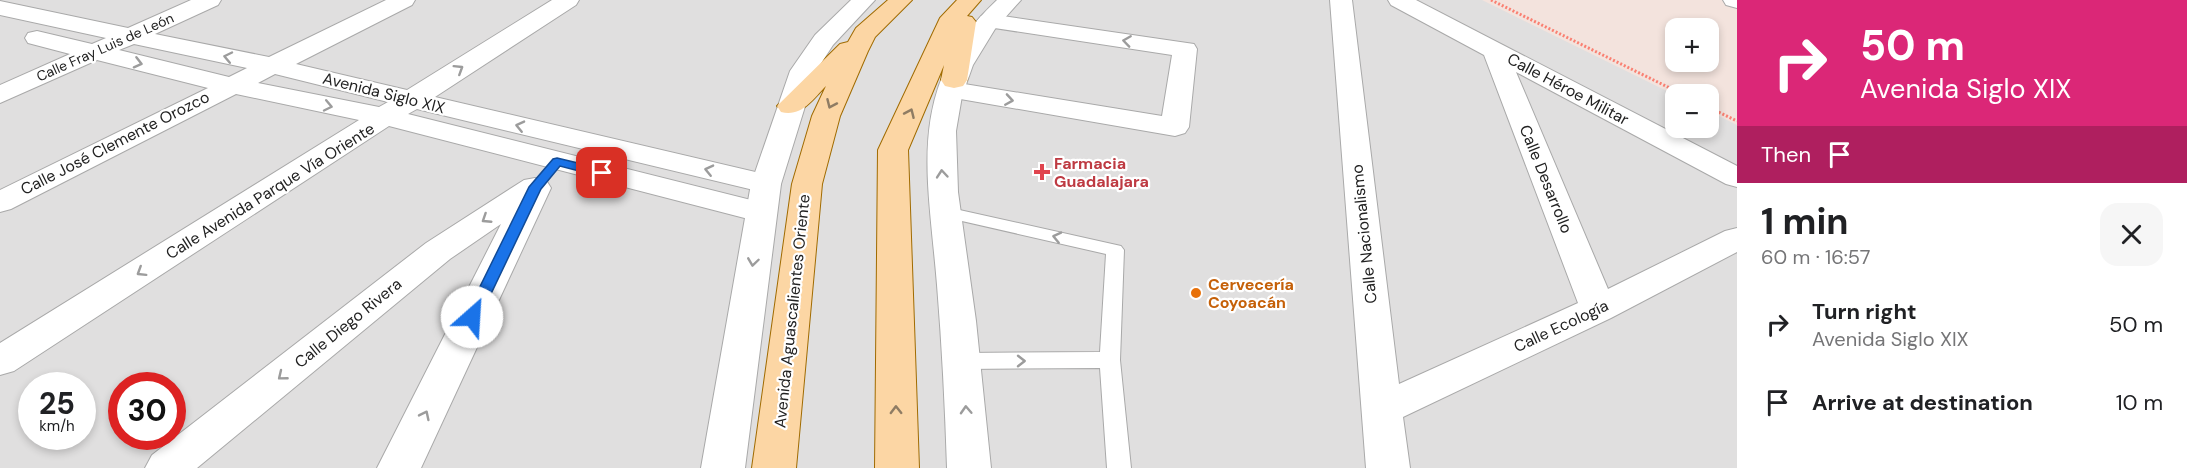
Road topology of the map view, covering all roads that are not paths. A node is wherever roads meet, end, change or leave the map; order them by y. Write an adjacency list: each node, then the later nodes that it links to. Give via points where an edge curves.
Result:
1 (210, 0): 10 (street, Calle Fray Luis de León)
2 (404, 0): 14 (street, Calle José Clemente Orozco)
3 (567, 0): 19 (street, Calle Avenida Parque Vía Oriente, one-way to 3)
4 (864, 0): 18 (street, via 824,40 803,71)
5 (901, 0): 11 (main road, Avenida Aguascalientes Oriente)
6 (1341, 0): 30 (street, Calle Nacionalismo)
7 (1399, 0): 12 (street, Calle Héroe Militar)
8 (978, 8): 16 (street, via 969,49); 16 (street, one-way to 8, via 1175,127 1185,49); 35 (main road, one-way to 8, via 894,150)
9 (6, 11): 10 (street, Avenida Siglo XIX); 13 (street, Avenida Siglo XIX)
10 (129, 36): 13 (street, Calle Fray Luis de León); 14 (street, Avenida Siglo XIX, one-way to 10)
11 (860, 42): 18 (main road); 34 (main road, Avenida Aguascalientes Oriente, one-way to 34, via 826,116 807,184)
12 (1494, 49): 21 (street, Calle Héroe Militar); 26 (street, Calle Desarrollo)
13 (95, 53): 15 (street, Avenida Siglo XIX, one-way to 15); 17 (street, Calle Fray Luis de León)
14 (273, 66): 15 (street, Calle José Clemente Orozco); 19 (street, Avenida Siglo XIX)
15 (230, 85): 19 (street, Avenida Siglo XIX, one-way to 19); 23 (street, Calle José Clemente Orozco)
16 (953, 85): 24 (street, one-way to 16, via 941,165 944,113)
17 (0, 94)
18 (791, 106): 22 (street)
19 (398, 109): 20 (street, Avenida Siglo XIX); 22 (street, Avenida Siglo XIX, one-way to 19); 28 (street, Calle Avenida Parque Vía Oriente, one-way to 28)
20 (546, 175): 22 (street, Avenida Siglo XIX); 31 (street, Calle Diego Rivera, one-way to 31, via 438,251); 32 (street, one-way to 20)
21 (1737, 178)
22 (763, 198): 33 (street, one-way to 33)
23 (0, 202)
24 (946, 212): 27 (lane, one-way to 24, via 1114,250); 29 (street)
25 (1737, 238): 26 (street, Calle Ecología)
26 (1598, 309): 30 (street, Calle Ecología)
27 (1110, 360): 29 (lane, one-way to 27); 37 (lane)
28 (0, 361)
29 (963, 361): 36 (street, one-way to 29)
30 (1382, 409): 38 (street, Calle Nacionalismo)
31 (167, 468)
32 (399, 468)
33 (723, 468)
34 (774, 468)
35 (897, 468)
36 (969, 468)
37 (1119, 468)
38 (1388, 468)

